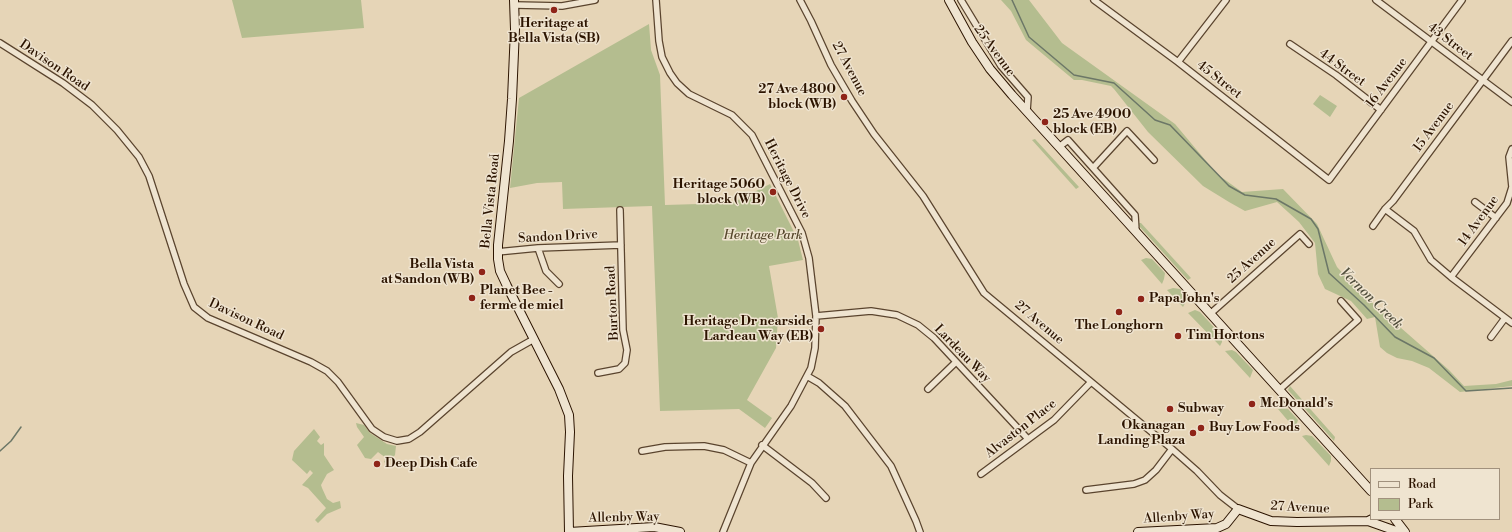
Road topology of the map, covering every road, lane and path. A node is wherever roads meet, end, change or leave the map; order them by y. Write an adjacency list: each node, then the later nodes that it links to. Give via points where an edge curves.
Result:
1 (595, 0): 10 (street, via 562,6)
2 (656, 0): 39 (street, Heritage Drive, via 662,57 670,73 689,94 732,115 752,135 802,233 809,258)
3 (800, 0): 47 (street, 27 Avenue, via 848,96 927,202 984,293)
4 (949, 0): 19 (street, 25 Avenue, via 981,56)
5 (961, 0): 19 (street, 25 Avenue, via 1001,66 1028,97)
6 (1094, 0): 15 (street, 45 Street)
7 (1226, 0): 15 (street)
8 (1462, 0): 12 (street, 16 Avenue)
9 (1379, 1): 12 (street, 43 Street)
10 (515, 2): 34 (street, Bella Vista Road, via 512,106)
11 (1512, 41): 16 (street, 15 Avenue)
12 (1432, 42): 16 (street, 43 Street); 18 (street, 16 Avenue)
13 (0, 44): 43 (street, Davison Road, via 63,83 92,106 117,130 139,157 149,176 194,307 208,318 327,371 372,429 384,437 397,441 409,439 420,432 510,352)
14 (1290, 44): 18 (street, 44 Street)
15 (1178, 62): 24 (street, 45 Street)
16 (1483, 80): 17 (street, 43 Street); 26 (street, 15 Avenue)
17 (1512, 102)
18 (1381, 110): 24 (street, 16 Avenue)
19 (1027, 111): 20 (street, 25 Avenue)
20 (1059, 147): 23 (street, via 1068,140); 30 (street, 25 Avenue)
21 (1512, 149): 28 (street, 14 Avenue, via 1509,157 1512,187 1507,203)
22 (1154, 160): 23 (street, via 1127,131)
23 (1093, 168): 30 (street, via 1135,214)
24 (1329, 180)
25 (1475, 202): 28 (street)
26 (1385, 209): 29 (street, 15 Avenue); 35 (street, via 1414,231 1431,260)
27 (620, 210): 32 (street, Burton Road)
28 (1496, 218): 35 (street, 14 Avenue)
29 (1373, 226)
30 (1136, 232): 38 (street, 25 Avenue)
31 (1309, 244): 38 (street, 25 Avenue, via 1300,234)
32 (621, 245): 33 (street, Sandon Drive); 45 (street, Burton Road, via 623,330 627,350 625,363 619,369)
33 (538, 248): 34 (street, Sandon Drive); 36 (street, via 546,272)
34 (497, 252): 43 (street, Bella Vista Road, via 500,271)
35 (1451, 277): 40 (street)
36 (559, 284)
37 (1341, 301): 49 (street, via 1358,320)
38 (1210, 314): 49 (street, 25 Avenue)
39 (816, 316): 44 (street, Lardeau Way, via 871,312 897,315 922,328); 46 (street, Heritage Drive, via 815,348 811,368)
40 (1505, 318): 41 (street); 42 (street)
41 (1512, 323)
42 (1491, 337)
43 (534, 339): 62 (street, Bella Vista Road, via 569,415)
44 (956, 362): 48 (street); 50 (street, Lardeau Way)
45 (598, 373)
46 (806, 376): 51 (street, Heritage Drive, via 791,406); 65 (street, via 819,383 845,406 892,466)
47 (1091, 382): 50 (street, Alvaston Place, via 1054,420); 52 (street, 27 Avenue)
48 (928, 389)
49 (1279, 390): 57 (street, 25 Avenue)
50 (1028, 440): 55 (street, Alvaston Place)
51 (762, 445): 54 (street, Heritage Drive); 58 (street)
52 (1172, 449): 56 (street, via 1145,480 1134,484); 59 (street, 27 Avenue)
53 (642, 451): 54 (street, via 665,447 704,446 724,450)
54 (750, 463): 64 (street, Heritage Drive)
55 (981, 474)
56 (1086, 490)
57 (1370, 490)
58 (826, 498)
59 (1238, 509): 60 (street, 27 Avenue, via 1271,521); 66 (street, Allenby Way, via 1226,524 1217,528)
60 (1370, 520): 67 (street)
61 (1396, 520): 68 (street)
62 (569, 532): 63 (street, Allenby Way, via 654,527)
63 (680, 532)
64 (723, 532)
65 (920, 532)
66 (1138, 532)
67 (1399, 532)
68 (1406, 532)

